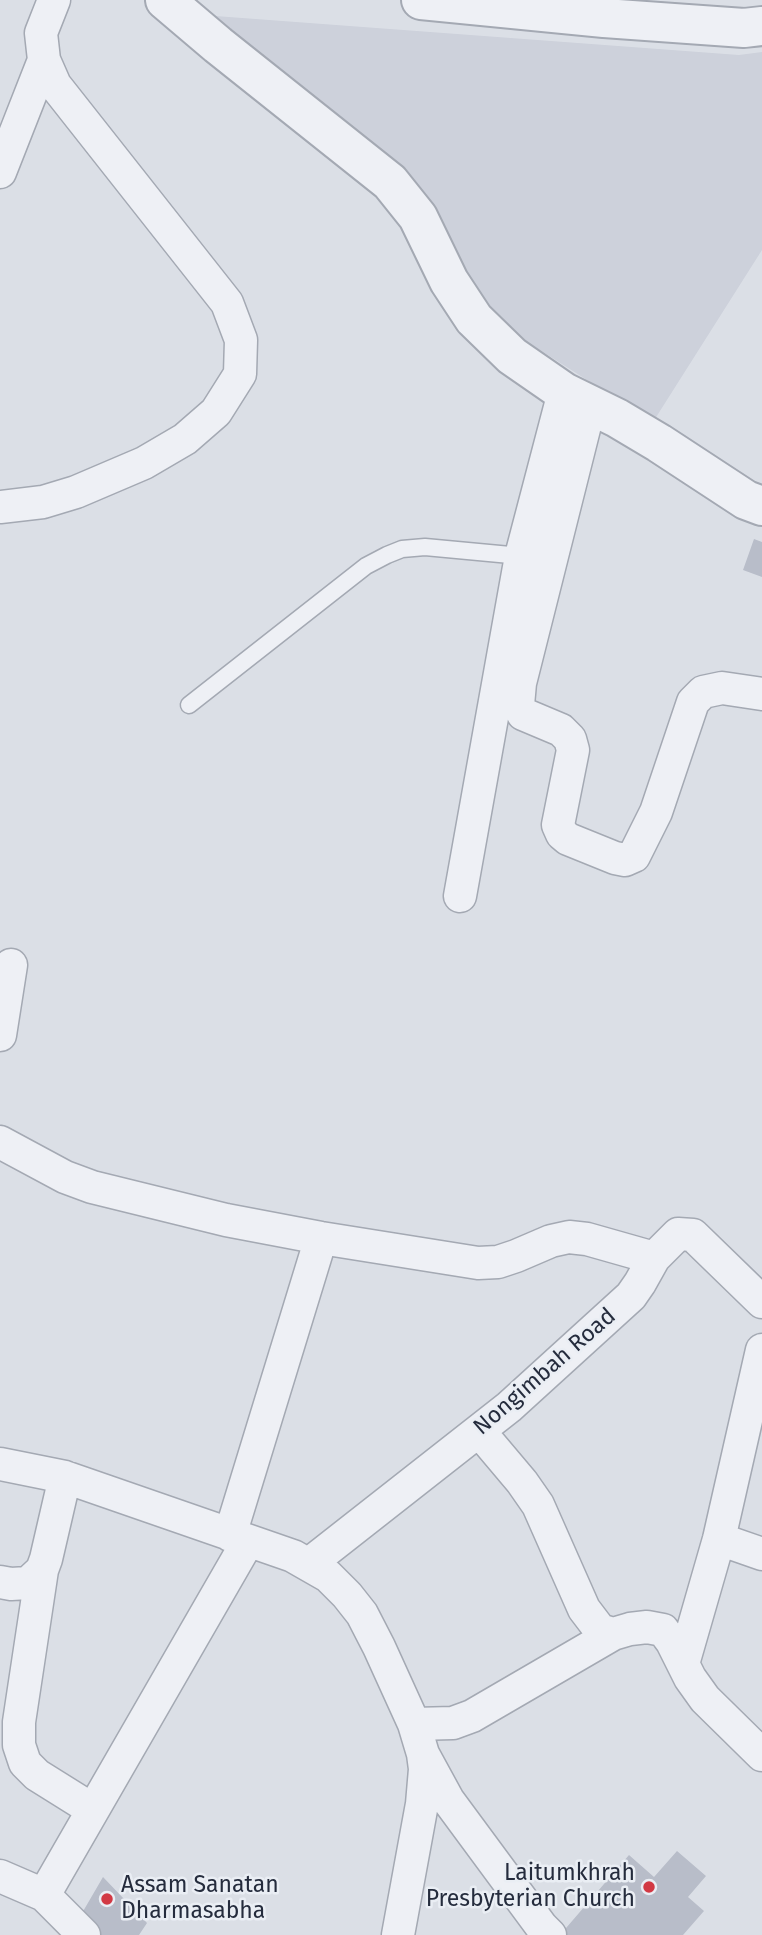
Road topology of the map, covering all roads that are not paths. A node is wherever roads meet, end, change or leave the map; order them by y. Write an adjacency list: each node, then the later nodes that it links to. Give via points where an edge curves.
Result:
1 (54, 0): 5 (street, via 41,33)
2 (165, 0): 7 (street, via 390,182 418,217 449,281 474,319 512,356)
3 (421, 0): 4 (street, via 604,18)
4 (762, 26)
5 (44, 60): 6 (street); 9 (street, via 55,85 228,303 241,340 240,374 216,412 185,439 144,463 54,499)
6 (0, 172)
7 (577, 398): 8 (street); 10 (street); 11 (street, via 518,705 523,714 561,730 570,739 572,750 558,825 562,834 615,858 634,856 656,812 693,702 703,692 722,688)
8 (762, 506)
9 (0, 508)
10 (521, 556): 12 (lane, via 425,547 387,555 366,566); 13 (street)
11 (762, 695)
12 (189, 705)
13 (460, 896)
14 (11, 965): 15 (street)
15 (0, 1035)
16 (0, 1142): 17 (street, via 92,1187)
17 (321, 1238): 18 (street, via 478,1263 498,1262 569,1237); 24 (street)
18 (654, 1258): 19 (street, Nongimbah Road, via 678,1234 693,1235); 21 (street, Nongimbah Road, via 631,1296)
19 (762, 1302)
20 (762, 1350): 25 (street)
21 (479, 1431): 27 (street, Nongimbah Road); 30 (street, via 538,1505 584,1609 600,1630)
22 (0, 1464): 23 (street)
23 (65, 1477): 24 (street); 28 (street)
24 (239, 1538): 27 (street); 35 (street)
25 (719, 1539): 26 (street); 31 (street)
26 (762, 1555)
27 (309, 1564): 32 (street, via 328,1576 362,1614)
28 (41, 1570): 29 (street, via 28,1583); 35 (street, via 19,1745 25,1763 37,1775)
29 (0, 1582)
30 (613, 1634): 31 (street, via 647,1627 663,1630); 32 (street, via 472,1716 453,1723)
31 (683, 1664): 34 (street, via 705,1699)
32 (414, 1724): 33 (street)
33 (423, 1754): 39 (street, via 422,1804); 40 (street, via 449,1800)
34 (762, 1755)
35 (93, 1810): 37 (street)
36 (0, 1876): 37 (street)
37 (44, 1895): 38 (street)
38 (84, 1935)
39 (398, 1935)
40 (550, 1935)

